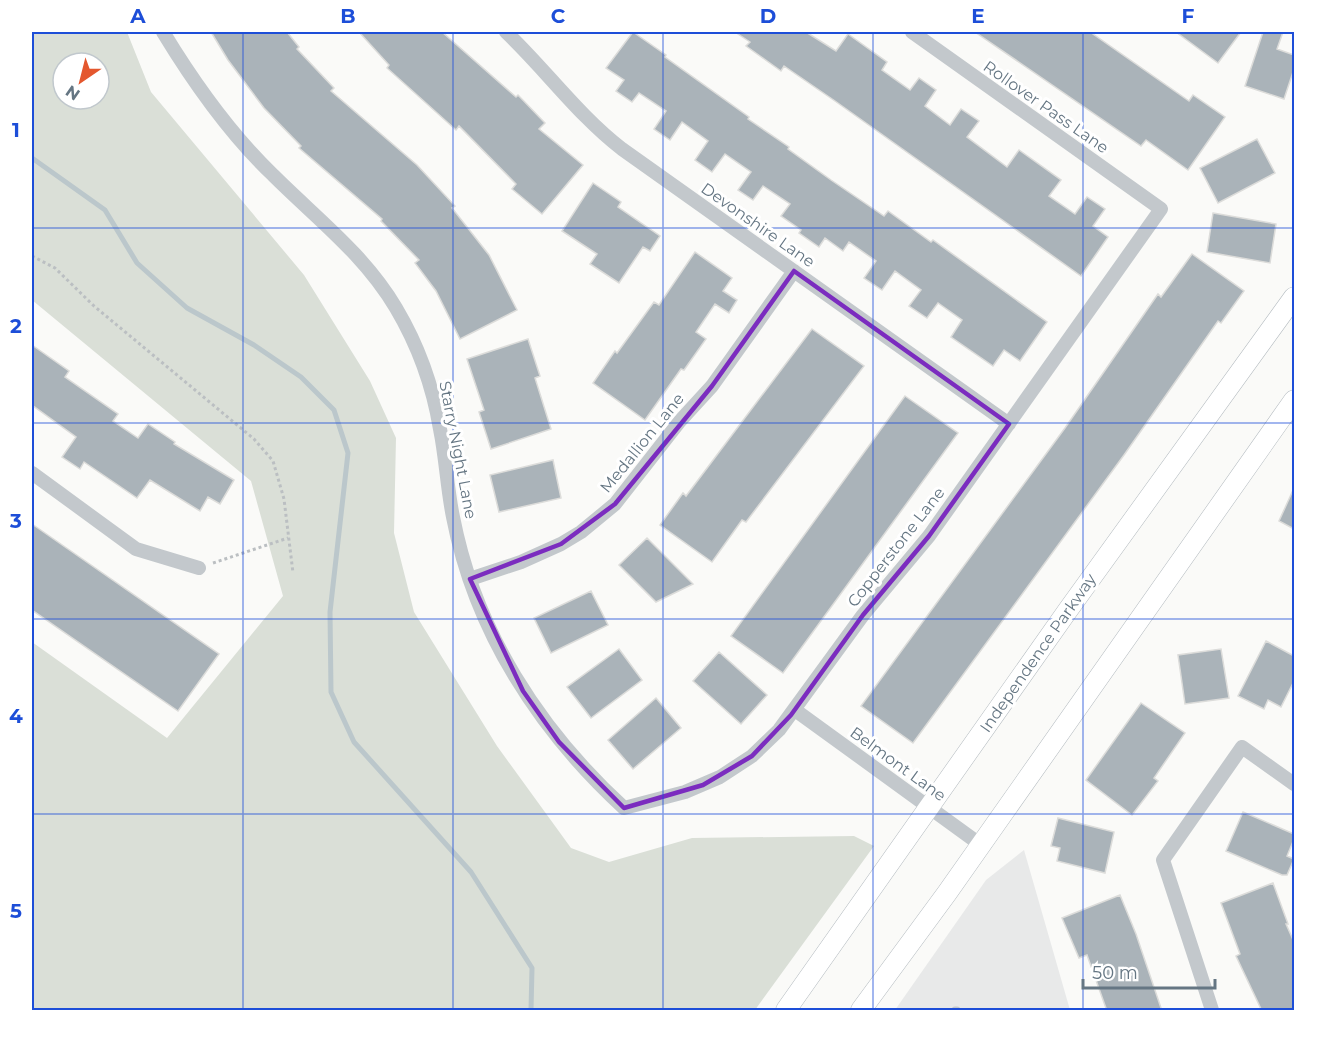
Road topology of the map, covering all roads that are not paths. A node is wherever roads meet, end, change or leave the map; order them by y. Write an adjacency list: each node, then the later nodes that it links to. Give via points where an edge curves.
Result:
1 (163, 32): 11 (street, Starry Night Lane, via 229,127 271,174 346,243 395,307 419,355 436,405 453,519)
2 (506, 32): 5 (street, Devonshire Lane, via 604,135)
3 (912, 32): 4 (street, Rollover Pass Lane)
4 (1161, 209): 8 (street, Copperstone Lane)
5 (794, 271): 8 (street, Devonshire Lane); 11 (street, Medallion Lane, via 717,379 615,504 561,543)
6 (1294, 297): 15 (main road, Independence Parkway)
7 (1294, 400): 16 (main road)
8 (1009, 424): 12 (street, Copperstone Lane)
9 (32, 473): 10 (street, via 136,549)
10 (198, 568)
11 (470, 579): 14 (street, Starry Night Lane, via 493,636 523,691 566,749)
12 (795, 710): 14 (street, Copperstone Lane, via 766,743 720,777 686,792); 15 (street, Belmont Lane)
13 (1294, 784): 19 (street, via 1242,747 1163,860)
14 (624, 808)
15 (930, 808): 16 (street, Belmont Lane); 17 (main road, Independence Parkway)
16 (981, 845): 18 (main road)
17 (786, 1011)
18 (861, 1011)
19 (1212, 1011)

